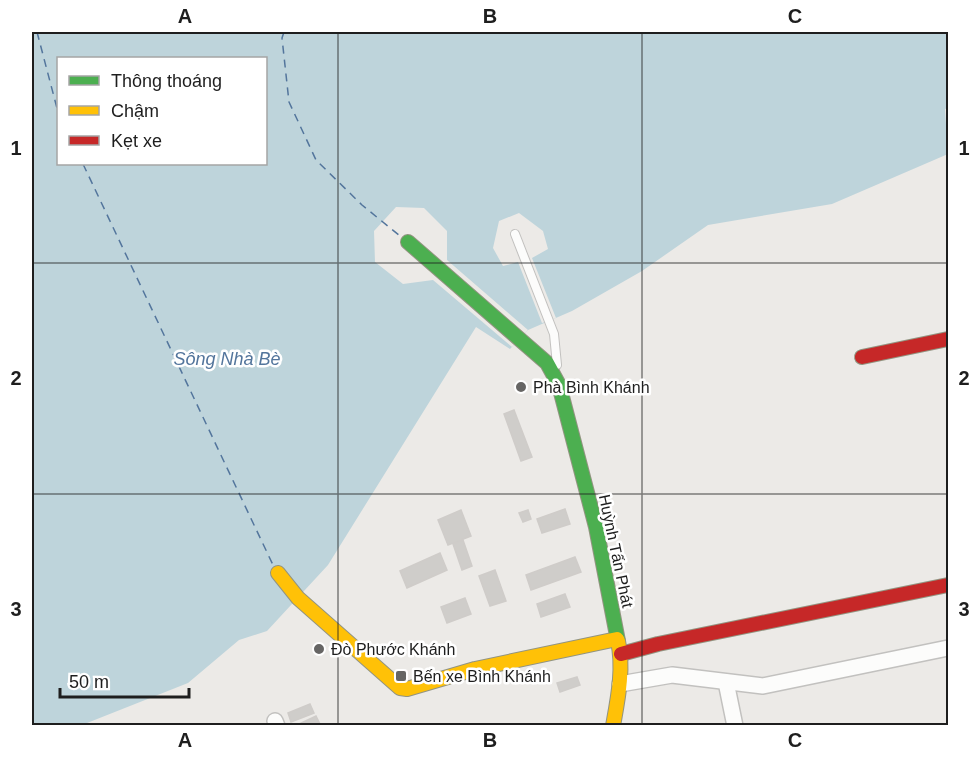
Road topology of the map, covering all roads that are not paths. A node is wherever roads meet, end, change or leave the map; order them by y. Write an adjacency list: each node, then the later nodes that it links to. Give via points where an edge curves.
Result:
1 (515, 234): 5 (lane, via 554,334)
2 (408, 242): 5 (street, Huỳnh Tấn Phát, via 547,363)
3 (948, 339): 4 (street)
4 (862, 357)
5 (559, 385): 8 (street, Huỳnh Tấn Phát, via 596,527)
6 (278, 573): 8 (street, via 302,603 400,688)
7 (947, 584): 10 (street)
8 (617, 639): 10 (street, Huỳnh Tấn Phát)
9 (948, 648): 11 (street, via 772,685)
10 (621, 654): 12 (street, Huỳnh Tấn Phát)
11 (726, 682): 12 (street, via 672,675); 14 (street)
12 (620, 684): 13 (street, Huỳnh Tấn Phát)
13 (614, 726)
14 (735, 726)

